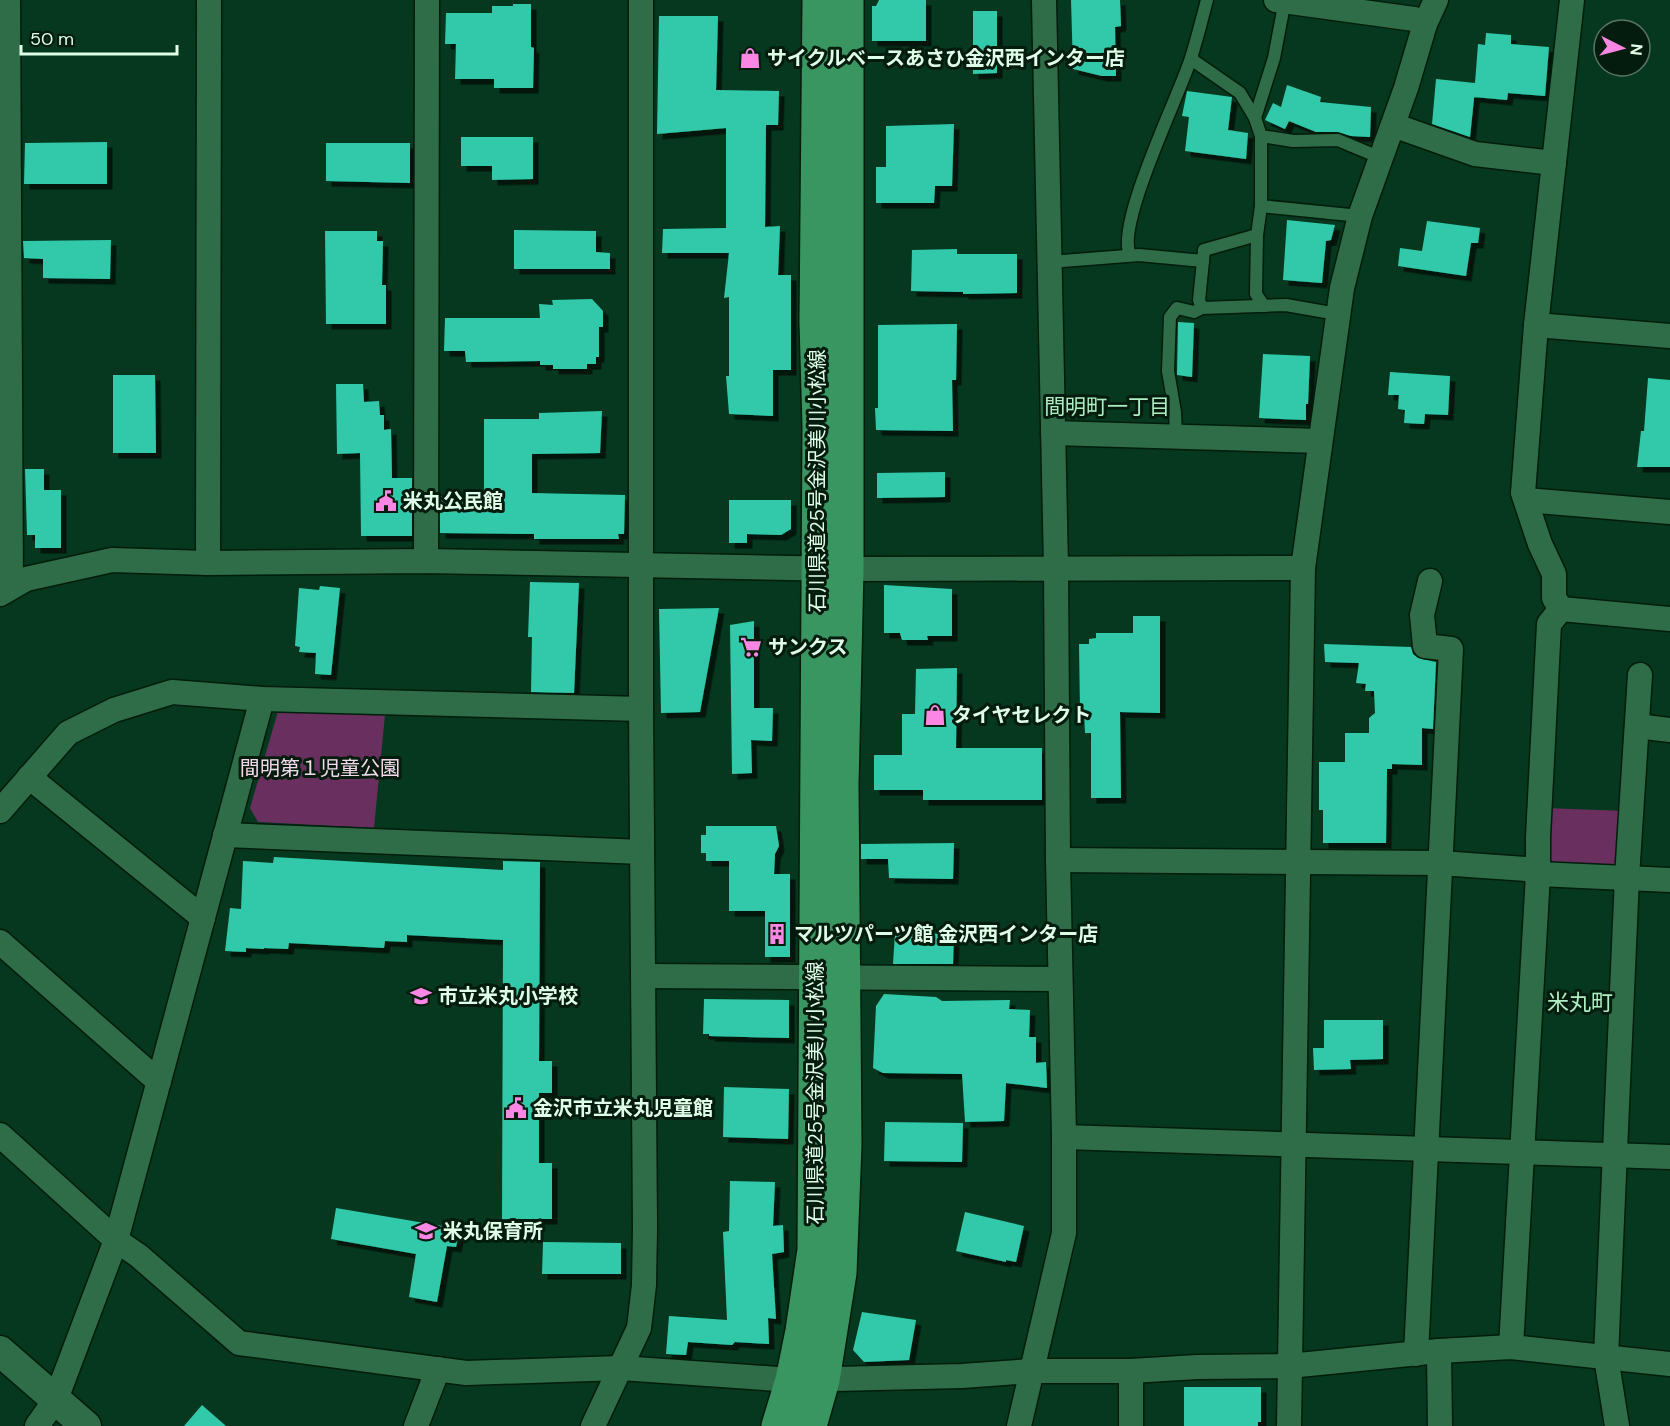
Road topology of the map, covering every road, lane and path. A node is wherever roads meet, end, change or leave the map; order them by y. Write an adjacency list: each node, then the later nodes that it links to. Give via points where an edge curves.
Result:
1 (8, 0): 42 (street)
2 (209, 0): 36 (street)
3 (427, 0): 35 (street)
4 (641, 0): 37 (street)
5 (819, 0): 38 (main road, 石川県道25号金沢美川小松線, via 816,322 819,426)
6 (847, 0): 38 (main road, 石川県道25号金沢美川小松線)
7 (1044, 0): 24 (street)
8 (1207, 0): 13 (lane)
9 (1282, 0): 12 (street); 14 (lane, via 1274,58)
10 (1436, 0): 12 (street)
11 (1572, 0): 18 (street)
12 (1425, 24): 15 (street)
13 (1191, 59): 14 (lane, via 1240,93); 22 (lane, via 1131,216 1127,248)
14 (1255, 118): 16 (lane)
15 (1393, 125): 17 (street); 18 (street, via 1475,154)
16 (1261, 136): 17 (lane, via 1293,141 1338,140); 19 (lane)
17 (1381, 158): 20 (street)
18 (1554, 163): 28 (street)
19 (1261, 206): 20 (lane); 21 (lane)
20 (1360, 216): 27 (street)
21 (1257, 235): 23 (lane, via 1204,250); 25 (lane, via 1257,294)
22 (1130, 255): 23 (lane); 24 (lane)
23 (1203, 261): 26 (lane, via 1199,300)
24 (1050, 262): 30 (street)
25 (1264, 306): 26 (lane); 27 (lane, via 1286,305)
26 (1202, 308): 31 (lane, via 1194,312 1177,308 1170,317 1168,371)
27 (1337, 314): 32 (street)
28 (1536, 325): 29 (street); 33 (street, via 1523,493)
29 (1670, 336)
30 (1053, 433): 31 (street); 39 (street)
31 (1176, 436): 32 (street)
32 (1320, 441): 40 (street)
33 (1526, 500): 34 (street); 43 (street, via 1554,574 1554,598)
34 (1670, 512)
35 (426, 561): 36 (street); 37 (street)
36 (208, 563): 42 (street, via 112,560 26,579)
37 (642, 564): 38 (street); 47 (street)
38 (832, 568): 39 (street); 63 (main road, 石川県道25号金沢美川小松線, via 842,784)
39 (1056, 568): 40 (street); 54 (street)
40 (1303, 568): 55 (street)
41 (1430, 580): 56 (street, via 1422,615 1425,646 1451,649)
42 (5, 591)
43 (1561, 609): 44 (street); 57 (street, via 1549,624)
44 (1670, 619)
45 (1640, 675): 48 (street)
46 (262, 699): 47 (street); 50 (street, via 172,692 114,710 68,733); 52 (street)
47 (641, 709): 53 (street)
48 (1637, 726): 49 (street); 58 (street)
49 (1670, 730)
50 (28, 777): 51 (street); 60 (street)
51 (0, 811)
52 (225, 835): 53 (street); 60 (street)
53 (642, 852): 62 (street)
54 (1058, 860): 55 (street); 64 (street)
55 (1297, 861): 56 (street); 68 (street)
56 (1440, 863): 57 (street, via 1527,868); 69 (street)
57 (1538, 874): 58 (street); 70 (street)
58 (1628, 877): 59 (street); 71 (street)
59 (1670, 880)
60 (203, 918): 65 (street)
61 (0, 942): 65 (street)
62 (643, 976): 63 (street); 80 (street, via 644,1285 639,1328)
63 (829, 977): 64 (street); 84 (main road, 石川県道25号金沢美川小松線, via 844,1145 840,1273)
64 (1060, 979): 67 (street)
65 (159, 1082): 73 (street)
66 (0, 1135): 73 (street)
67 (1064, 1137): 68 (street); 82 (street, via 1064,1233)
68 (1292, 1145): 69 (street); 79 (street)
69 (1426, 1149): 70 (street); 76 (street)
70 (1522, 1152): 71 (street); 74 (street)
71 (1615, 1155): 72 (street); 77 (street)
72 (1670, 1157)
73 (116, 1240): 81 (street, via 239,1343); 85 (street)
74 (1511, 1347): 76 (street); 77 (street)
75 (0, 1351): 85 (street)
76 (1428, 1353): 79 (street); 95 (street)
77 (1606, 1357): 78 (street); 96 (street)
78 (1670, 1364)
79 (1289, 1366): 83 (street); 94 (street)
80 (621, 1368): 81 (street, via 466,1373); 84 (street); 89 (street)
81 (438, 1369): 88 (street)
82 (1032, 1371): 83 (street); 84 (street); 92 (street)
83 (1131, 1371): 93 (street)
84 (807, 1380): 90 (main road, 石川県道25号金沢美川小松線); 91 (main road, 石川県道25号金沢美川小松線)
85 (56, 1399): 86 (street); 87 (street)
86 (37, 1426)
87 (86, 1426)
88 (416, 1426)
89 (594, 1426)
90 (778, 1426)
91 (810, 1426)
92 (1019, 1426)
93 (1131, 1426)
94 (1289, 1426)
95 (1440, 1426)
96 (1617, 1426)

